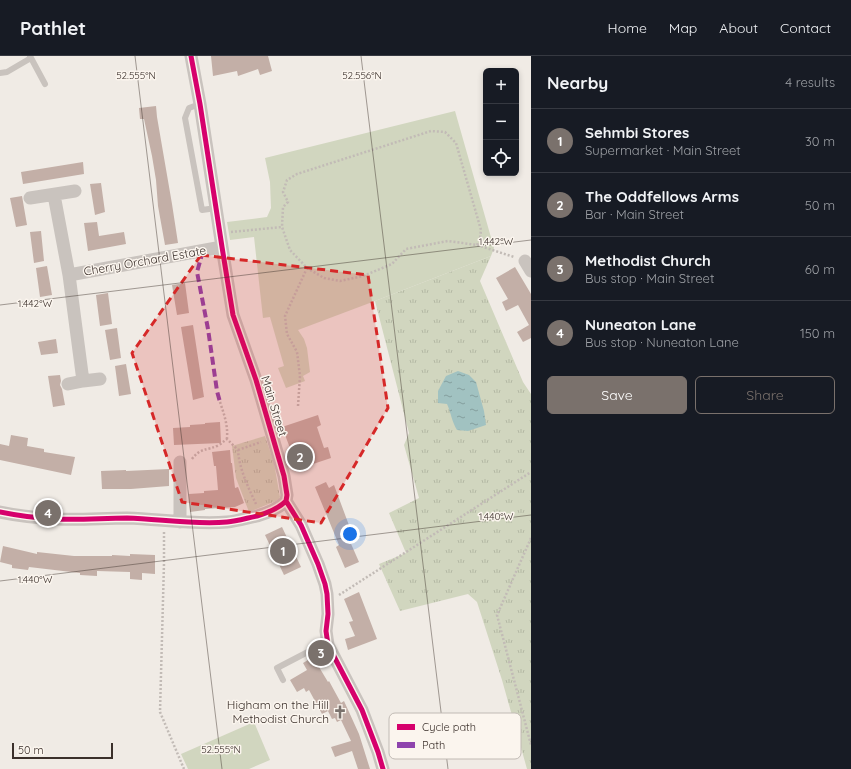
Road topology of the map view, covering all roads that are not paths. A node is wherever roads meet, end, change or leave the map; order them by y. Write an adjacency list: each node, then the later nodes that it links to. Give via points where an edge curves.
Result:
1 (191, 56): 8 (street, Main Street)
2 (30, 57): 3 (lane, via 7,72); 4 (lane)
3 (0, 73)
4 (45, 84)
5 (75, 191): 6 (street)
6 (54, 195): 7 (street); 9 (street, Cherry Orchard Estate)
7 (30, 198)
8 (222, 247): 9 (street, Cherry Orchard Estate); 14 (street, Main Street, via 234,315 285,479)
9 (69, 275): 11 (street, Cherry Orchard Estate)
10 (100, 379): 11 (street)
11 (84, 381): 12 (street)
12 (68, 384)
13 (180, 462): 16 (street)
14 (286, 501): 16 (street, via 273,510 246,519 209,523); 17 (street, Main Street, via 301,525 325,584)
15 (0, 512): 16 (street, via 38,518 128,518)
16 (180, 522)
17 (327, 642): 18 (lane, via 277,668); 19 (street, Main Street, via 362,710)
18 (283, 680)
19 (383, 769)

